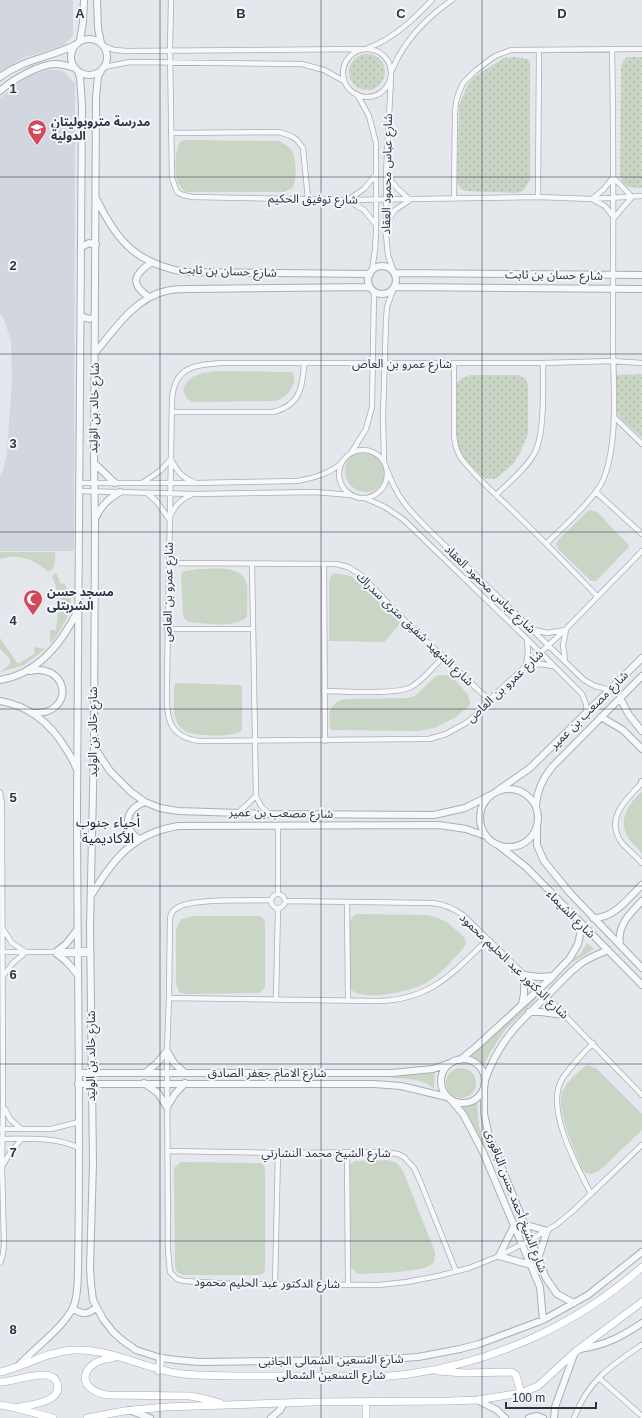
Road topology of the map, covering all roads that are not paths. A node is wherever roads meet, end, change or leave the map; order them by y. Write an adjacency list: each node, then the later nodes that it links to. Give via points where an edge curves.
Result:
1 (84, 0): 6 (street, via 83,22)
2 (98, 0): 7 (street, via 98,28)
3 (171, 0): 12 (street, شارع توفيق الحكيم)
4 (432, 0): 8 (street, via 396,33 374,46)
5 (452, 0): 16 (street, via 412,36)
6 (78, 42): 7 (street, via 91,39); 14 (street, via 71,53 72,63); 17 (street, via 64,50 28,61)
7 (102, 44): 12 (street, via 119,50); 15 (street, via 107,54)
8 (363, 49): 12 (street); 16 (street, via 378,51 383,55 390,65); 19 (street, via 351,55 344,64)
9 (642, 49): 11 (street)
10 (539, 50): 11 (street); 27 (street); 32 (street, via 504,52 475,71 463,83 456,102 455,114)
11 (612, 50): 25 (street)
12 (170, 51): 13 (street, شارع توفيق الحكيم)
13 (170, 63): 15 (street, via 130,62); 19 (street, via 302,64 324,70); 22 (street, شارع توفيق الحكيم)
14 (76, 69): 15 (street, via 89,75); 20 (street, via 54,64 45,66 24,74); 42 (street, شارع خالد بن الوليد, via 80,78 82,105)
15 (102, 69): 29 (street, شارع خالد بن الوليد, via 98,77 96,98)
16 (391, 72): 18 (street)
17 (0, 77)
18 (391, 78): 21 (street, via 386,88 375,95 369,97); 24 (street, شارع عباس محمود العقاد)
19 (344, 81): 21 (street)
20 (0, 91)
21 (357, 94): 23 (street, شارع عباس محمود العقاد, via 374,132)
22 (171, 133): 31 (street, via 279,132 291,136 303,148); 31 (street, شارع توفيق الحكيم, via 172,178 178,192 183,195)
23 (376, 174): 34 (street, via 364,188); 35 (street, شارع عباس محمود العقاد)
24 (386, 174): 36 (street, شارع عباس محمود العقاد); 37 (street)
25 (613, 177): 28 (street); 30 (street); 33 (street)
26 (642, 196): 28 (street, شارع توفيق الحكيم)
27 (538, 197): 32 (street, شارع توفيق الحكيم); 33 (street, شارع توفيق الحكيم)
28 (632, 197): 30 (street, شارع توفيق الحكيم); 38 (street)
29 (96, 198): 41 (street, شارع خالد بن الوليد); 43 (street, شارع حسان بن ثابت, via 118,236 129,248)
30 (613, 198): 33 (street, شارع توفيق الحكيم); 38 (street)
31 (308, 199): 34 (street, شارع توفيق الحكيم)
32 (454, 199): 37 (street, شارع توفيق الحكيم)
33 (592, 199): 38 (street, via 605,206)
34 (348, 200): 35 (street, شارع توفيق الحكيم); 40 (street, via 364,210)
35 (376, 200): 36 (street, شارع توفيق الحكيم); 40 (street, شارع عباس محمود العقاد)
36 (386, 200): 37 (street, شارع توفيق الحكيم); 39 (street, شارع عباس محمود العقاد)
37 (410, 200): 39 (street, via 395,210)
38 (614, 218): 47 (street)
39 (386, 225): 45 (street, شارع عباس محمود العقاد, via 387,249)
40 (376, 226): 44 (street, شارع عباس محمود العقاد)
41 (96, 245): 42 (street, via 89,243); 54 (street, شارع خالد بن الوليد)
42 (82, 247): 53 (street, شارع خالد بن الوليد)
43 (152, 262): 44 (street, شارع حسان بن ثابت, via 184,272); 52 (street, via 140,270 137,276 140,291)
44 (371, 272): 45 (street, via 375,268 386,266); 50 (street, via 368,278)
45 (394, 272): 47 (street, شارع حسان بن ثابت); 48 (street)
46 (642, 275): 47 (street, شارع حسان بن ثابت)
47 (613, 276): 49 (street)
48 (394, 288): 49 (street, شارع حسان بن ثابت); 50 (street, via 384,294); 62 (street, via 386,314)
49 (613, 288): 51 (street, شارع حسان بن ثابت); 56 (street)
50 (372, 289): 52 (street, شارع حسان بن ثابت, via 174,290); 61 (street)
51 (642, 289)
52 (149, 297): 55 (street, شارع حسان بن ثابت, via 123,319)
53 (81, 316): 54 (street, via 89,319); 76 (street, شارع خالد بن الوليد)
54 (95, 316): 55 (street, شارع خالد بن الوليد)
55 (95, 353): 70 (street, شارع خالد بن الوليد)
56 (612, 361): 57 (street, شارع عمرو بن العاص); 59 (street, شارع عمرو بن العاص); 64 (street)
57 (642, 362)
58 (454, 363): 59 (street, شارع عمرو بن العاص); 62 (street, شارع عمرو بن العاص); 86 (street, via 455,445 466,463)
59 (543, 363): 86 (street, via 539,444 530,461)
60 (304, 364): 61 (street, شارع عمرو بن العاص); 63 (street, via 303,382 297,397 280,410); 63 (street, شارع عمرو بن العاص, via 223,363 195,366 185,371 174,385)
61 (373, 364): 62 (street, شارع عمرو بن العاص); 66 (street, via 370,414 366,429)
62 (385, 364): 68 (street)
63 (172, 412): 67 (street, شارع عمرو بن العاص)
64 (614, 417): 65 (street); 81 (street, via 607,467)
65 (642, 444)
66 (351, 453): 68 (street, via 369,450); 69 (street)
67 (171, 459): 74 (street, via 154,476); 75 (street, شارع عمرو بن العاص); 77 (street, via 183,477)
68 (384, 461): 71 (street)
69 (342, 463): 77 (street, via 322,475 304,480); 85 (street, via 339,477 341,484)
70 (94, 464): 72 (street, شارع خالد بن الوليد); 73 (street)
71 (387, 470): 87 (street, via 387,478 382,489); 101 (street, شارع عباس محمود العقاد, via 397,494 411,512)
72 (94, 483): 73 (street); 76 (street); 79 (street, شارع خالد بن الوليد)
73 (115, 483): 74 (street)
74 (141, 483): 75 (street)
75 (170, 483): 77 (street); 83 (street, شارع عمرو بن العاص)
76 (79, 484): 78 (street, شارع خالد بن الوليد)
77 (196, 484)
78 (79, 491): 79 (street); 97 (street, شارع خالد بن الوليد)
79 (94, 491): 80 (street); 89 (street, شارع خالد بن الوليد)
80 (120, 492): 82 (street); 89 (street, via 104,504)
81 (596, 492): 90 (street); 91 (street)
82 (146, 493): 83 (street); 88 (street, via 158,502)
83 (170, 494): 84 (street); 88 (street, شارع عمرو بن العاص)
84 (194, 494): 85 (street, via 314,492); 88 (street, via 175,506)
85 (351, 495): 87 (street)
86 (496, 495): 91 (street)
87 (365, 498): 102 (street, شارع عباس محمود العقاد, via 404,520)
88 (170, 520): 93 (street, شارع عمرو بن العاص)
89 (95, 521): 124 (street, شارع خالد بن الوليد)
90 (642, 534)
91 (547, 544): 96 (street)
92 (642, 551): 96 (street, شارع عمرو بن العاص)
93 (170, 563): 94 (street, شارع الشهيد شفيق مترى سدراك); 98 (street, شارع عمرو بن العاص)
94 (252, 564): 95 (street, شارع الشهيد شفيق مترى سدراك); 99 (street)
95 (324, 564): 105 (street, شارع الشهيد شفيق مترى سدراك, via 342,565 361,575); 114 (street)
96 (597, 596): 100 (street, شارع عمرو بن العاص)
97 (79, 607): 110 (street, via 60,641 45,658); 126 (street, شارع خالد بن الوليد)
98 (167, 629): 99 (street); 122 (street, شارع عمرو بن العاص, via 167,708 172,728 192,740)
99 (253, 629): 122 (street)
100 (566, 629): 101 (street, via 546,632); 103 (street, شارع عمرو بن العاص); 107 (street, via 563,645)
101 (533, 630): 103 (street, شارع عباس محمود العقاد)
102 (527, 639): 104 (street, شارع عباس محمود العقاد); 108 (street)
103 (548, 645): 104 (street, شارع عمرو بن العاص); 107 (street, شارع عباس محمود العقاد)
104 (540, 652): 108 (street, شارع عمرو بن العاص); 109 (street, شارع عباس محمود العقاد)
105 (443, 657): 114 (street, via 408,689 392,692); 116 (street, شارع الشهيد شفيق مترى سدراك)
106 (642, 658): 113 (street, شارع مصعب بن عمير)
107 (566, 662): 113 (street, شارع عباس محمود العقاد, via 589,683)
108 (526, 666): 109 (street); 116 (street, شارع عمرو بن العاص)
109 (553, 666): 119 (street, شارع عباس محمود العقاد, via 582,694)
110 (27, 672): 112 (street); 118 (street, via 51,672 57,676 62,690 58,704 52,709)
111 (642, 676): 115 (street, شارع مصعب بن عمير)
112 (0, 680)
113 (610, 690): 119 (street, شارع مصعب بن عمير)
114 (324, 691): 123 (street)
115 (620, 698): 120 (street, شارع مصعب بن عمير); 121 (street)
116 (489, 700): 123 (street, شارع عمرو بن العاص, via 466,723 437,737)
117 (0, 701): 118 (street)
118 (34, 713): 126 (street, via 50,726 60,739 74,762)
119 (587, 713): 128 (street, شارع مصعب بن عمير, via 530,768)
120 (601, 717): 125 (street, via 623,730); 133 (street, شارع مصعب بن عمير, via 552,766 540,786)
121 (642, 731)
122 (255, 741): 123 (street, شارع عمرو بن العاص); 131 (street)
123 (325, 741)
124 (94, 746): 132 (street, شارع مصعب بن عمير, via 117,779); 145 (street, شارع خالد بن الوليد)
125 (642, 749)
126 (77, 774): 153 (street, شارع خالد بن الوليد)
127 (642, 783): 141 (street, via 619,808 616,821 617,833 622,842)
128 (497, 791): 130 (street); 133 (street, via 510,789 522,792)
129 (0, 792): 142 (street)
130 (491, 795): 135 (street, شارع مصعب بن عمير, via 465,808 434,815); 138 (street, via 485,801 480,815 482,830)
131 (256, 796): 134 (street); 135 (street)
132 (145, 802): 134 (street, شارع مصعب بن عمير, via 178,811); 139 (street, via 138,804 129,815 129,829)
133 (536, 806): 137 (street)
134 (238, 813): 135 (street, شارع مصعب بن عمير)
135 (269, 814)
136 (278, 826): 138 (street, شارع مصعب بن عمير, via 438,826 466,829); 139 (street, شارع مصعب بن عمير, via 178,826); 144 (street)
137 (537, 828): 140 (street, via 528,841 521,845); 151 (street, شارع الشيماء, via 537,845 544,861)
138 (486, 836): 140 (street)
139 (139, 839): 145 (street, شارع مصعب بن عمير, via 112,863)
140 (498, 845): 152 (street, شارع الشيماء, via 526,867)
141 (642, 863)
142 (1, 881): 154 (street)
143 (642, 885): 151 (street, via 614,912)
144 (278, 894): 146 (street); 147 (street, via 283,896)
145 (91, 895): 162 (street, شارع خالد بن الوليد)
146 (271, 900): 150 (street, via 273,906); 171 (street, شارع الدكتور عبد الحليم محمود, via 195,902 177,907 172,912 169,925)
147 (285, 901): 149 (street, شارع الدكتور عبد الحليم محمود); 150 (street, via 282,907)
148 (642, 901): 156 (street, via 620,928)
149 (347, 902): 155 (street, شارع الدكتور عبد الحليم محمود, via 443,904 463,915); 173 (street)
150 (278, 908): 172 (street)
151 (593, 918): 156 (street, شارع الشيماء)
152 (582, 925): 157 (street, شارع الشيماء); 167 (street, شارع الامام جعفر الصادق, via 575,952)
153 (77, 930): 160 (street); 161 (street, شارع خالد بن الوليد)
154 (2, 931): 158 (street); 159 (street)
155 (487, 940): 164 (street, شارع الدكتور عبد الحليم محمود); 173 (street, via 444,980 419,994 397,1000)
156 (620, 945): 163 (street, شارع الشيماء)
157 (608, 950): 168 (street, شارع الشيماء); 170 (street, via 581,964)
158 (1, 952): 159 (street); 165 (street)
159 (26, 952): 160 (street); 165 (street)
160 (57, 952): 161 (street); 166 (street)
161 (77, 952): 162 (street); 166 (street, شارع خالد بن الوليد)
162 (90, 952): 182 (street, شارع خالد بن الوليد)
163 (642, 968)
164 (524, 974): 167 (street, via 538,977); 169 (street, شارع الدكتور عبد الحليم محمود); 174 (street, via 525,990)
165 (1, 975): 179 (street)
166 (78, 976): 181 (street, شارع خالد بن الوليد)
167 (553, 976): 169 (street, شارع الامام جعفر الصادق)
168 (642, 985)
169 (539, 989): 170 (street, شارع الدكتور عبد الحليم محمود); 174 (street, شارع الامام جعفر الصادق)
170 (547, 996): 175 (street); 176 (street, شارع الدكتور عبد الحليم محمود)
171 (169, 998): 172 (street); 178 (street, شارع الدكتور عبد الحليم محمود)
172 (276, 999): 173 (street)
173 (348, 1001)
174 (522, 1004): 180 (street, شارع الامام جعفر الصادق, via 477,1046)
175 (529, 1012): 176 (street); 189 (street, via 504,1040 490,1064)
176 (563, 1015): 177 (street, شارع الدكتور عبد الحليم محمود)
177 (593, 1043): 192 (street, شارع الدكتور عبد الحليم محمود); 208 (street, via 562,1080 556,1105 567,1140)
178 (167, 1051): 183 (street); 184 (street, شارع الدكتور عبد الحليم محمود); 185 (street, via 174,1063)
179 (2, 1061): 194 (street)
180 (456, 1061): 185 (street, شارع الامام جعفر الصادق, via 433,1069 392,1073); 189 (street, via 474,1062 483,1073); 193 (street, via 443,1071 441,1077 443,1091)
181 (79, 1073): 182 (street, شارع الامام جعفر الصادق); 190 (street, شارع خالد بن الوليد)
182 (91, 1073): 183 (street, شارع الامام جعفر الصادق); 191 (street, شارع خالد بن الوليد)
183 (145, 1073): 184 (street, شارع الامام جعفر الصادق)
184 (167, 1073): 185 (street, شارع الامام جعفر الصادق); 187 (street, شارع الدكتور عبد الحليم محمود)
185 (185, 1073)
186 (144, 1083): 187 (street, شارع الامام جعفر الصادق); 191 (street, شارع الامام جعفر الصادق); 195 (street, via 158,1094)
187 (167, 1083): 188 (street, شارع الامام جعفر الصادق); 195 (street, شارع الدكتور عبد الحليم محمود)
188 (185, 1083): 193 (street, شارع الامام جعفر الصادق, via 387,1085); 195 (street)
189 (485, 1083): 193 (street, via 482,1092 471,1102 456,1102); 212 (street, شارع الشيخ أحمد حسن الباقورى, via 484,1114 489,1136)
190 (78, 1084): 191 (street, شارع الامام جعفر الصادق); 197 (street, شارع خالد بن الوليد)
191 (91, 1084): 211 (street, شارع خالد بن الوليد)
192 (642, 1095)
193 (448, 1098): 213 (street, شارع الشيخ أحمد حسن الباقورى, via 462,1114 480,1145)
194 (3, 1105): 196 (street); 198 (street); 199 (street, via 10,1119)
195 (167, 1107): 204 (street, شارع الدكتور عبد الحليم محمود)
196 (0, 1110)
197 (79, 1122): 199 (street, via 51,1129); 203 (street, شارع خالد بن الوليد)
198 (2, 1129): 199 (street); 200 (street)
199 (22, 1129)
200 (1, 1139): 201 (street); 207 (street)
201 (22, 1139): 203 (street, via 62,1141); 207 (street)
202 (642, 1145): 208 (street, شارع الدكتور عبد الحليم محمود)
203 (79, 1148): 210 (street, شارع خالد بن الوليد)
204 (168, 1151): 205 (street, شارع الشيخ محمد النشارتي); 224 (street, شارع الدكتور عبد الحليم محمود, via 170,1272 177,1279 192,1282)
205 (278, 1153): 206 (street, شارع الشيخ محمد النشارتي); 224 (street)
206 (347, 1153): 223 (street, شارع الشيخ محمد النشارتي, via 392,1152 409,1161 420,1181); 225 (street)
207 (1, 1164): 209 (street)
208 (591, 1194): 214 (street, شارع الدكتور عبد الحليم محمود, via 566,1218)
209 (2, 1203): 220 (street, via 4,1244)
210 (79, 1206): 211 (street); 229 (street, شارع خالد بن الوليد, via 78,1284)
211 (92, 1206): 228 (street, شارع خالد بن الوليد, via 90,1268)
212 (524, 1224): 214 (street); 215 (street, شارع الشيخ أحمد حسن الباقورى)
213 (514, 1226): 216 (street, شارع الشيخ أحمد حسن الباقورى); 218 (street)
214 (547, 1230): 215 (street, شارع الدكتور عبد الحليم محمود); 219 (street)
215 (530, 1240): 216 (street, شارع الدكتور عبد الحليم محمود); 219 (street, شارع الشيخ أحمد حسن الباقورى)
216 (522, 1244): 218 (street, شارع الدكتور عبد الحليم محمود); 221 (street, شارع الشيخ أحمد حسن الباقورى)
217 (642, 1252): 227 (street, شارع التسعين الشمالى الجانبى, via 588,1296)
218 (499, 1256): 221 (street); 223 (street, شارع الدكتور عبد الحليم محمود)
219 (538, 1259): 227 (street, شارع الشيخ أحمد حسن الباقورى, via 551,1286 562,1297)
220 (0, 1263)
221 (531, 1265): 230 (street, شارع الشيخ أحمد حسن الباقورى, via 540,1287)
222 (642, 1267): 238 (main road, شارع التسعين الشمالى, via 603,1297 545,1332 497,1353)
223 (456, 1272): 225 (street, شارع الدكتور عبد الحليم محمود, via 407,1282)
224 (275, 1285): 225 (street, شارع الدكتور عبد الحليم محمود)
225 (348, 1285)
226 (642, 1302): 233 (main road)
227 (574, 1303): 230 (street, شارع التسعين الشمالى الجانبى)
228 (96, 1307): 229 (street, via 83,1314); 235 (street, شارع خالد بن الوليد, via 113,1332 122,1340 136,1350)
229 (73, 1308): 236 (street, شارع خالد بن الوليد, via 60,1326)
230 (543, 1320): 235 (street, شارع التسعين الشمالى الجانبى, via 479,1344 418,1357 206,1362)
231 (642, 1323): 233 (street, via 607,1343)
232 (642, 1345): 240 (street, via 608,1368)
233 (578, 1351): 242 (main road, via 538,1386); 262 (street, via 555,1407)
234 (118, 1357): 236 (main road, شارع التسعين الشمالى, via 74,1350 52,1354); 237 (main road, شارع التسعين الشمالى); 246 (main road, via 104,1359 90,1366 86,1379 90,1388 107,1395 190,1396)
235 (161, 1358): 237 (main road)
236 (18, 1366): 239 (main road, شارع التسعين الشمالى)
237 (159, 1370): 238 (main road, شارع التسعين الشمالى, via 194,1375 370,1376)
238 (432, 1370): 242 (main road, via 512,1372 516,1375)
239 (0, 1372)
240 (599, 1378): 252 (street); 263 (street, via 584,1395)
241 (0, 1382): 248 (main road, via 39,1375 52,1376 56,1381 58,1391 50,1399)
242 (521, 1393): 243 (main road)
243 (477, 1400): 244 (main road); 259 (street, via 497,1410)
244 (366, 1402): 245 (main road); 258 (main road)
245 (284, 1403): 246 (main road); 257 (street)
246 (224, 1404): 249 (main road)
247 (0, 1405): 248 (main road)
248 (15, 1408): 251 (main road)
249 (129, 1410): 250 (main road); 256 (street)
250 (119, 1412): 254 (main road); 255 (street)
251 (37, 1416): 253 (main road)
252 (642, 1416)
253 (53, 1418)
254 (87, 1418)
255 (113, 1418)
256 (150, 1418)
257 (271, 1418)
258 (366, 1418)
259 (505, 1418)
260 (529, 1418): 261 (street)
261 (543, 1418)
262 (554, 1418)
263 (574, 1418)

